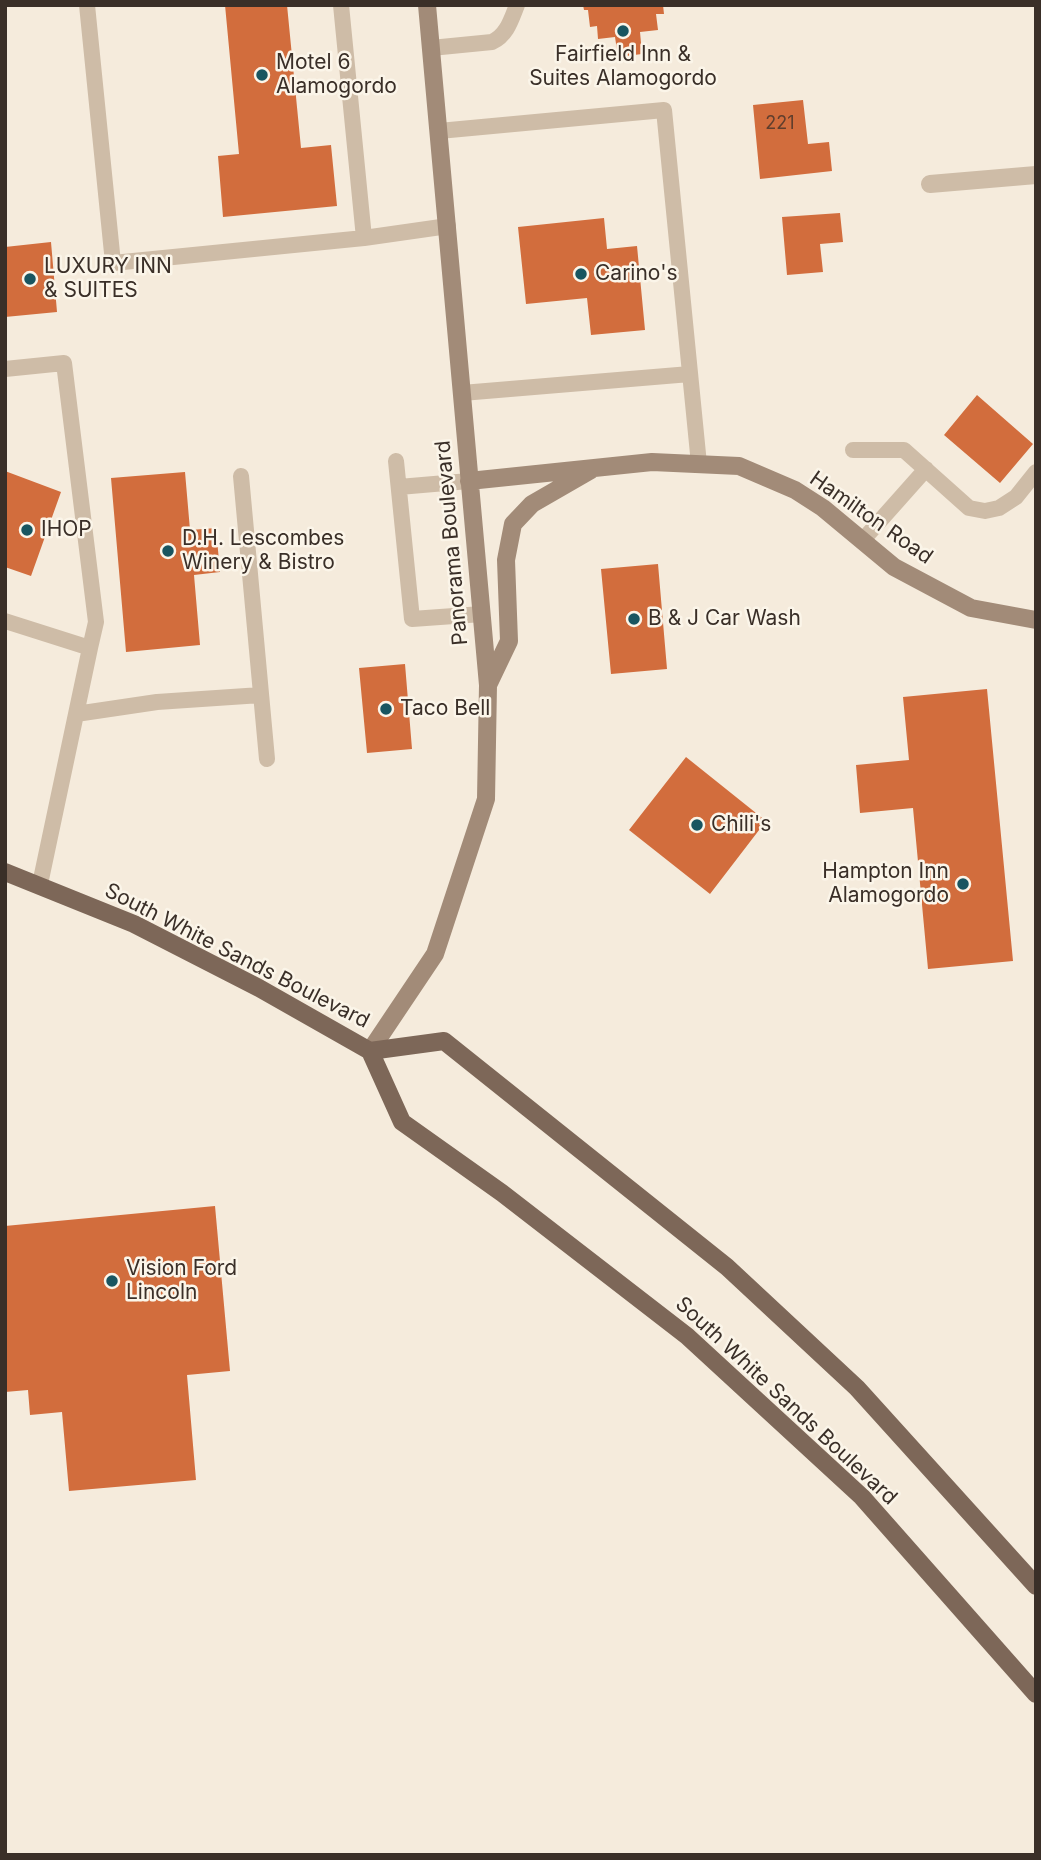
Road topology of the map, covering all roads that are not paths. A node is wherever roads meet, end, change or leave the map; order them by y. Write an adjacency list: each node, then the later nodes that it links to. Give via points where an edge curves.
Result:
1 (87, 5): 10 (lane, via 113,263)
2 (341, 5): 10 (lane)
3 (427, 5): 5 (main road, Panorama Boulevard)
4 (517, 5): 5 (lane, via 509,27 492,42)
5 (431, 48): 6 (main road, Panorama Boulevard)
6 (439, 131): 9 (main road, Panorama Boulevard); 12 (lane, via 664,110)
7 (1036, 175): 8 (street)
8 (930, 184)
9 (448, 226): 10 (lane); 13 (main road, Panorama Boulevard)
10 (364, 238)
11 (5, 369): 27 (lane, via 64,363 96,622)
12 (690, 374): 13 (lane); 16 (lane)
13 (462, 393): 21 (main road, Panorama Boulevard)
14 (853, 450): 18 (lane, via 904,450)
15 (396, 461): 22 (lane)
16 (699, 464): 17 (main road, Hamilton Road); 23 (main road, Hamilton Road, via 739,466 795,490)
17 (598, 467): 21 (main road, Hamilton Road); 28 (main road, via 532,504 513,524 506,560 509,641)
18 (926, 469): 19 (lane, via 969,508 985,511 1016,497); 23 (lane)
19 (1036, 472)
20 (241, 476): 29 (lane)
21 (469, 481): 22 (lane); 24 (main road, Panorama Boulevard)
22 (398, 487): 24 (lane, via 412,619)
23 (862, 541): 25 (main road, Hamilton Road, via 894,567 971,608)
24 (482, 614): 28 (main road, Panorama Boulevard)
25 (1036, 620)
26 (5, 621): 27 (lane)
27 (90, 648): 30 (lane)
28 (488, 685): 34 (main road, Panorama Boulevard, via 486,799 435,954)
29 (261, 695): 30 (lane, via 157,702); 31 (lane)
30 (76, 714): 33 (lane)
31 (267, 759)
32 (5, 872): 33 (main road, South White Sands Boulevard)
33 (40, 884): 34 (main road, South White Sands Boulevard, via 145,929)
34 (370, 1051): 35 (main road, South White Sands Boulevard, via 444,1041 695,1241 857,1388); 36 (main road, South White Sands Boulevard, via 402,1122 687,1336 862,1497)
35 (1036, 1586)
36 (1036, 1694)

